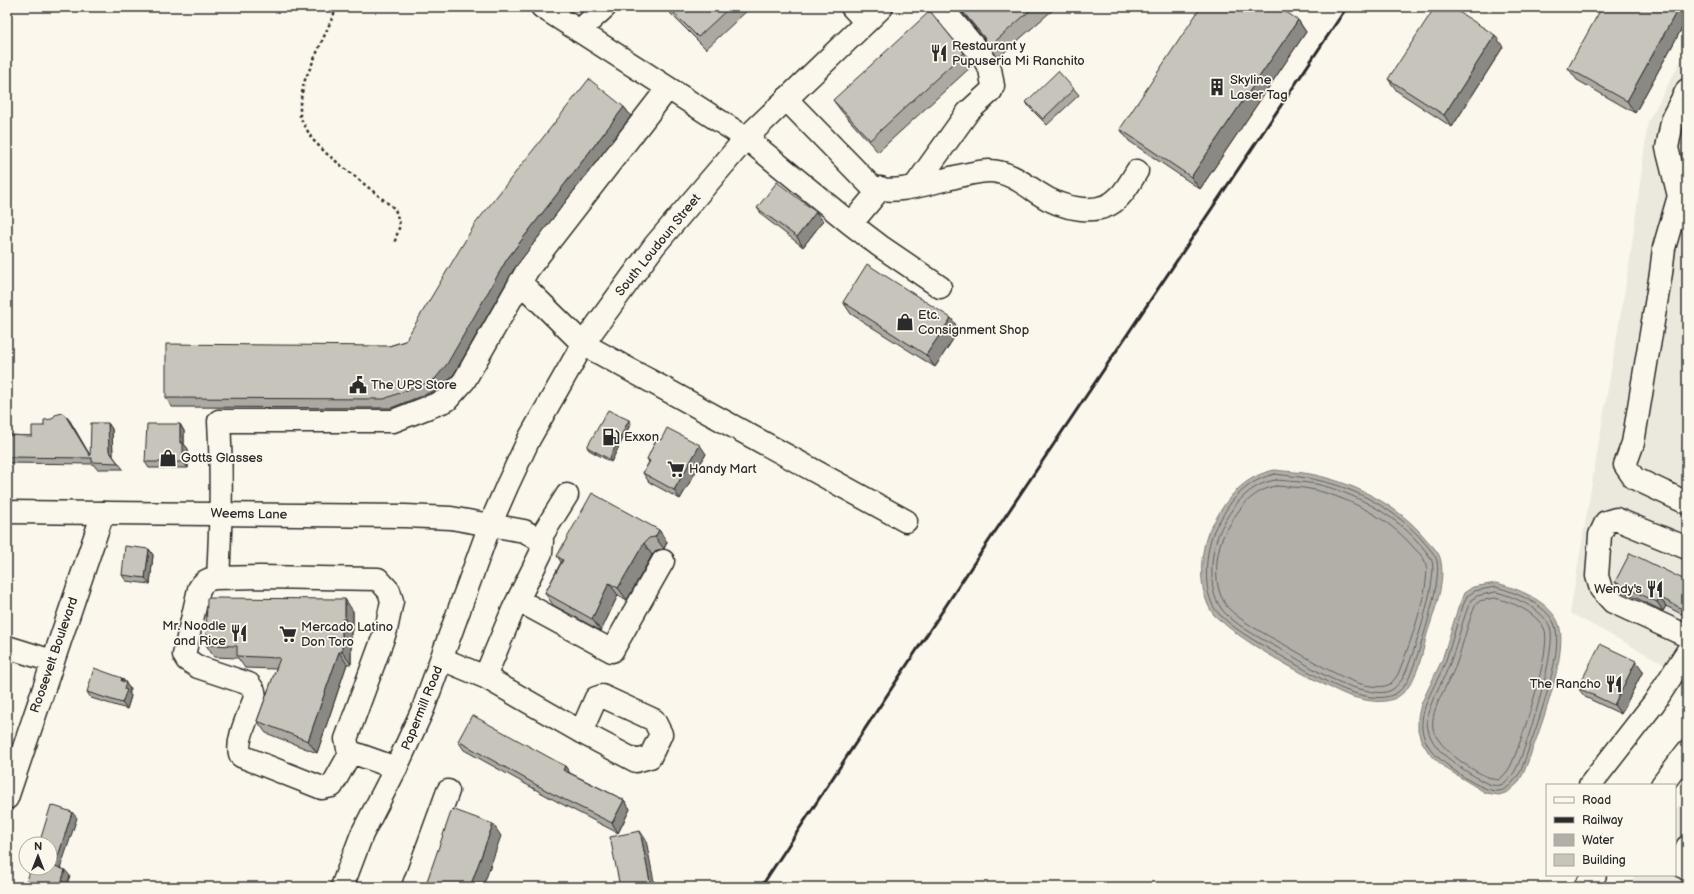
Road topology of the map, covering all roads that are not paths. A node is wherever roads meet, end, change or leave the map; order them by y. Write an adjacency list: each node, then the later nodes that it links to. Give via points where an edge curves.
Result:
1 (605, 7): 6 (main road)
2 (882, 7): 5 (main road, South Loudoun Street)
3 (549, 9): 6 (main road)
4 (945, 9): 12 (main road, via 982,56 990,69 993,86 991,91 968,112)
5 (859, 14): 9 (main road, South Loudoun Street)
6 (579, 31): 7 (main road)
7 (668, 88): 10 (main road); 16 (main road)
8 (1687, 90): 14 (main road, via 1673,117 1667,148)
9 (786, 99): 10 (main road, South Loudoun Street); 13 (main road, via 870,185)
10 (746, 138): 15 (main road); 18 (main road, South Loudoun Street, via 655,245)
11 (1137, 171): 12 (main road, via 1120,196 1108,206 1093,209 1078,209 1049,199 1013,177 996,171 976,172)
12 (915, 186): 13 (main road)
13 (881, 188): 15 (main road)
14 (1683, 196): 20 (main road, via 1664,248 1632,444 1625,465 1634,478)
15 (851, 224): 17 (main road)
16 (520, 282): 18 (main road); 23 (main road, via 464,381 447,400 393,421 219,421)
17 (940, 287)
18 (583, 344): 24 (main road); 25 (main road, South Loudoun Street, via 529,439)
19 (567, 495): 26 (main road)
20 (1687, 503)
21 (7, 512): 22 (main road, Weems Lane)
22 (103, 513): 23 (main road, Weems Lane); 35 (main road, Roosevelt Boulevard)
23 (222, 514): 25 (main road, Weems Lane, via 405,516 451,518); 29 (main road)
24 (906, 521)
25 (490, 525): 26 (main road, Weems Lane, via 524,531); 34 (main road, Papermill Road)
26 (539, 540): 30 (main road, via 542,541 541,553)
27 (1687, 548): 31 (main road, via 1616,519 1606,522 1600,535 1597,576 1602,589 1613,602)
28 (663, 561): 30 (main road, via 612,651)
29 (218, 578): 38 (main road, via 378,579 389,591 392,601 386,630 346,739); 38 (main road, via 208,579 199,589 184,655 193,664 249,684 254,691 255,698 238,744 241,756 328,788 332,786)
30 (518, 600): 36 (main road)
31 (1687, 636)
32 (7, 647): 35 (main road)
33 (1687, 652): 41 (main road, via 1654,703)
34 (442, 659): 36 (main road); 40 (main road, Papermill Road)
35 (52, 661): 44 (main road, Roosevelt Boulevard)
36 (485, 677): 37 (main road)
37 (581, 732): 37 (main road, via 636,761 650,757 661,734 654,720 602,696 596,698)
38 (351, 752): 40 (main road)
39 (1687, 752): 42 (main road)
40 (396, 768): 47 (main road, Papermill Road, via 362,834)
41 (1591, 784)
42 (1663, 784)
43 (448, 791): 48 (main road)
44 (7, 798)
45 (1687, 847): 46 (main road, via 1683,863)
46 (1687, 869)
47 (342, 887)
48 (413, 887)

